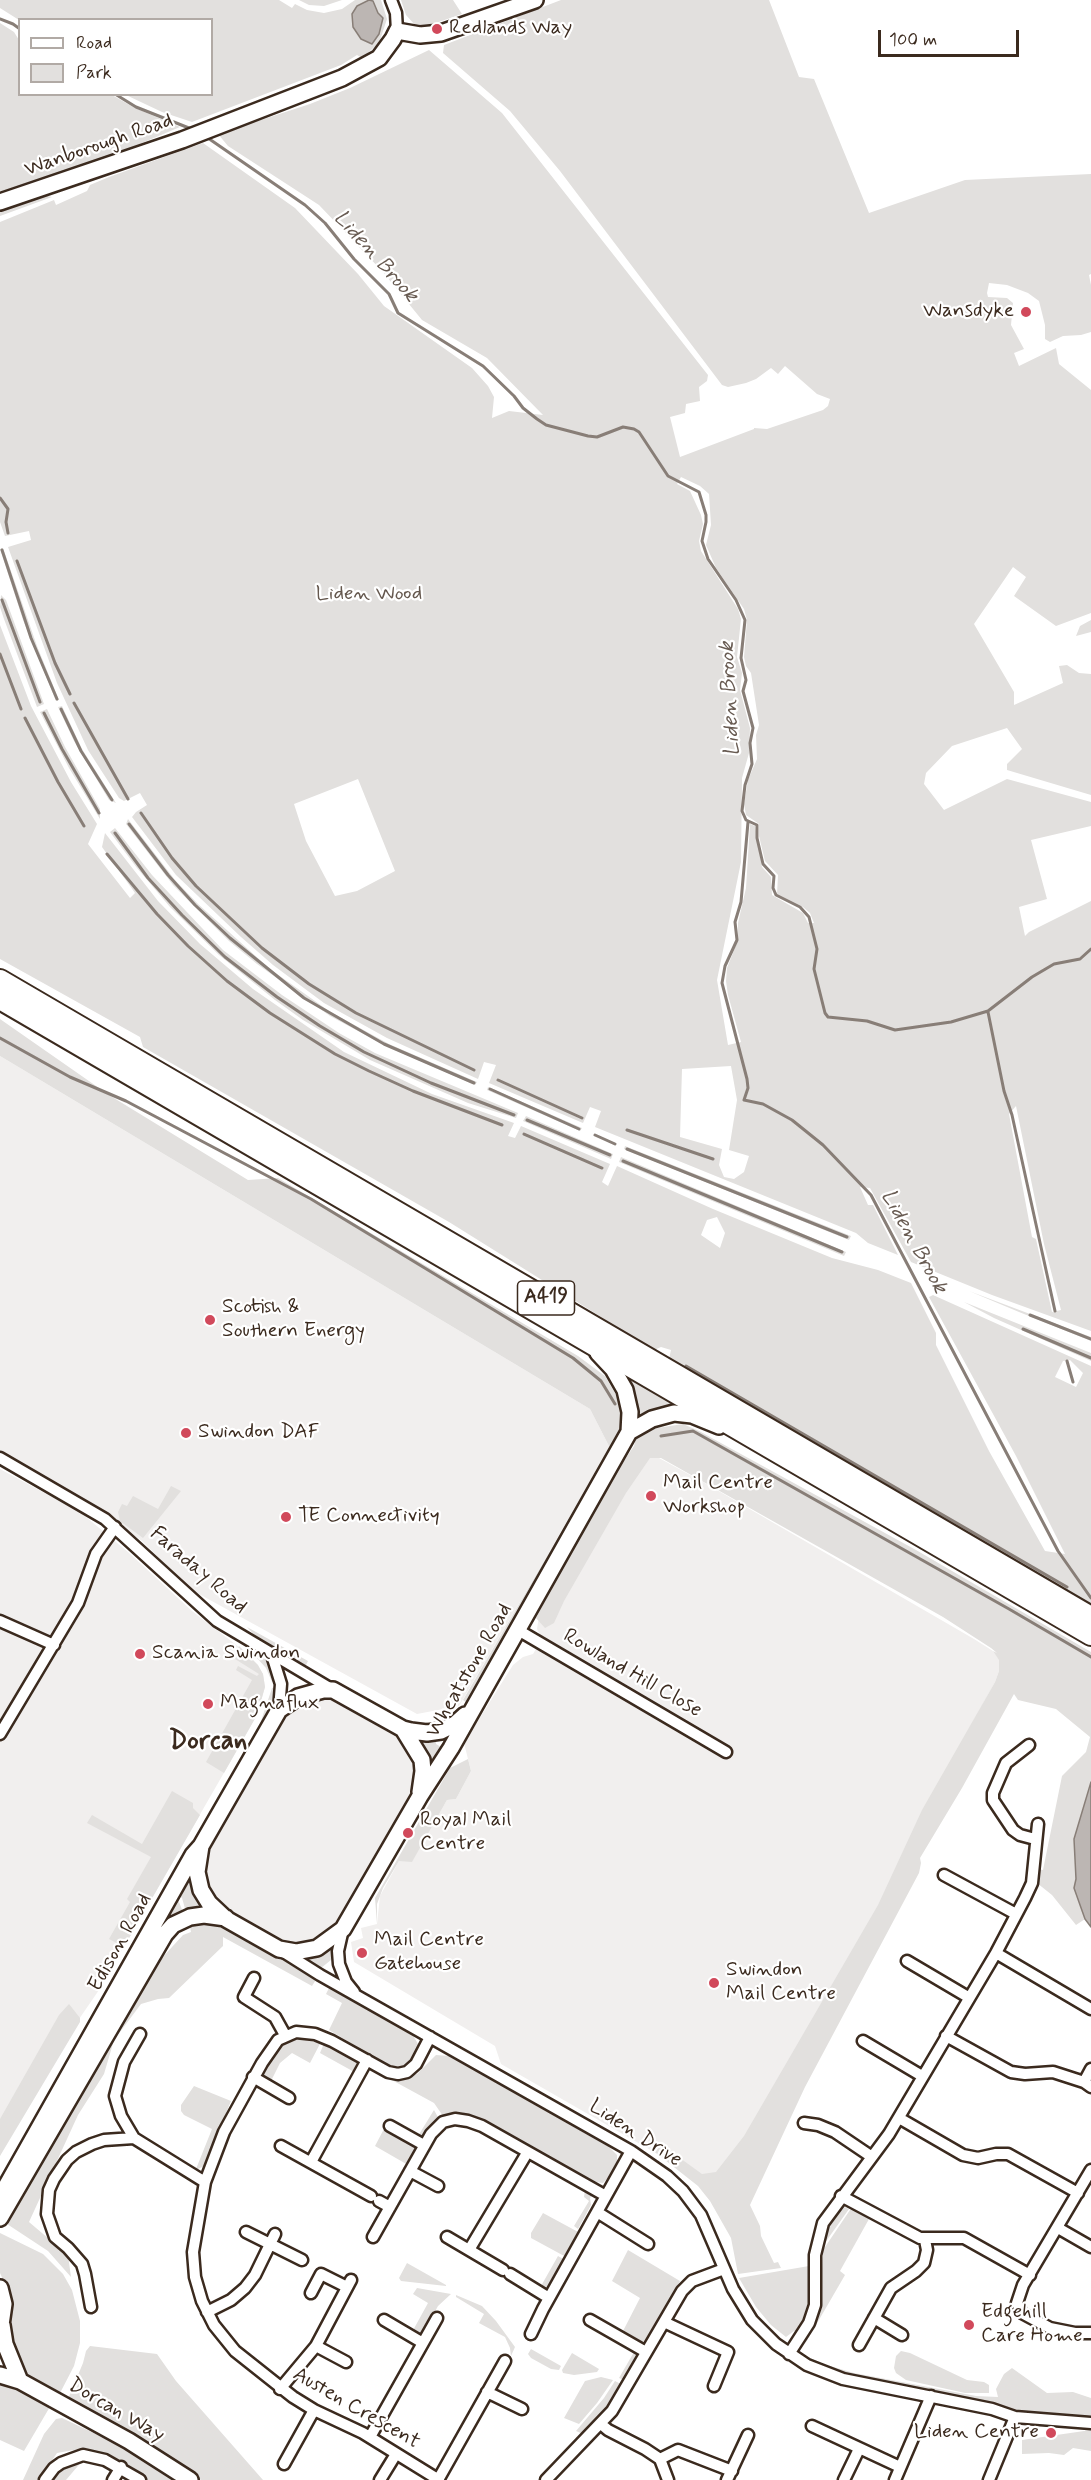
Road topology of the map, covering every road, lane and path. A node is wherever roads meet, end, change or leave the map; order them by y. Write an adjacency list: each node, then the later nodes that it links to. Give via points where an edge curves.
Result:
1 (391, 0): 3 (street)
2 (535, 0): 3 (main road, via 436,34)
3 (397, 31): 4 (main road, Wanborough Road, via 379,58 356,72 189,137)
4 (0, 202)
5 (0, 980): 12 (highway, A419)
6 (0, 999): 7 (highway, A419)
7 (587, 1341): 8 (main road, via 624,1386); 9 (highway, A419)
8 (629, 1432): 9 (main road, via 657,1417 682,1414); 14 (main road, Wheatstone Road)
9 (761, 1443): 15 (highway, A419)
10 (0, 1458): 11 (street, Faraday Road)
11 (115, 1527): 16 (street, via 96,1554 82,1596); 17 (street, Faraday Road, via 212,1617)
12 (1091, 1617)
13 (0, 1621): 16 (street)
14 (518, 1630): 19 (main road, Wheatstone Road); 24 (street, Rowland Hill Close)
15 (1091, 1635)
16 (54, 1645): 22 (street)
17 (273, 1655): 18 (street, Faraday Road); 20 (street, Edison Road, via 281,1684)
18 (333, 1690): 20 (main road, Edison Road, via 305,1694); 21 (main road, Faraday Road)
19 (475, 1705): 21 (main road, Faraday Road, via 441,1731); 25 (main road, Wheatstone Road)
20 (279, 1710): 28 (main road, Edison Road)
21 (403, 1729): 25 (main road, Faraday Road, via 422,1760)
22 (0, 1734)
23 (1029, 1745): 27 (street, via 1006,1763 993,1800 1013,1830)
24 (726, 1752)
25 (420, 1796): 32 (main road, Wheatstone Road)
26 (1038, 1824): 27 (street)
27 (1035, 1839): 30 (street, via 1032,1883)
28 (201, 1846): 31 (main road, Liden Drive, via 197,1872 201,1890); 66 (main road, Edison Road)
29 (944, 1875): 30 (street)
30 (1016, 1914): 34 (street)
31 (226, 1918): 33 (main road, Liden Drive); 71 (main road, Edison Road, via 190,1917 168,1930)
32 (344, 1929): 33 (main road, Wheatstone Road, via 317,1948 296,1952); 37 (street, Wheatstone Road, via 339,1965)
33 (279, 1949): 37 (street, Liden Drive)
34 (996, 1953): 38 (street); 39 (street)
35 (907, 1960): 38 (street)
36 (254, 1978): 41 (street, via 244,1997 275,2017)
37 (356, 1994): 43 (street, Liden Drive)
38 (968, 1997): 42 (street)
39 (1091, 2009)
40 (140, 2034): 54 (street, via 124,2062 115,2096)
41 (285, 2035): 45 (street, via 296,2032 325,2037); 48 (street, Austen Crescent, via 272,2046)
42 (946, 2036): 47 (street); 49 (street, via 1011,2072 1053,2072)
43 (430, 2037): 45 (street, via 420,2059 407,2072 393,2073); 57 (street, Liden Drive)
44 (863, 2042): 47 (street, via 881,2046)
45 (367, 2060): 60 (street)
46 (1091, 2069): 49 (street)
47 (922, 2076): 51 (street)
48 (253, 2077): 50 (street); 63 (street, Austen Crescent, via 224,2132)
49 (1088, 2085)
50 (289, 2098)
51 (899, 2118): 59 (street); 65 (street, via 963,2155 978,2158 1008,2154)
52 (804, 2123): 59 (street, via 835,2132)
53 (390, 2126): 55 (street)
54 (134, 2138): 63 (street); 87 (street, via 105,2140 76,2152 49,2190 49,2223 55,2237 82,2264)
55 (424, 2145): 58 (street, via 437,2127 455,2119 482,2126); 62 (street)
56 (281, 2146): 60 (street)
57 (630, 2151): 67 (street); 82 (street, Liden Drive, via 667,2176 688,2198 707,2225)
58 (527, 2153): 67 (street); 80 (street)
59 (873, 2157): 68 (street)
60 (311, 2162): 69 (street)
61 (1091, 2170): 65 (street)
62 (410, 2171): 64 (street); 69 (street)
63 (206, 2182): 88 (street, Austen Crescent, via 193,2252 197,2288)
64 (438, 2186)
65 (1078, 2193): 72 (street)
66 (0, 2196)
67 (606, 2196): 70 (street)
68 (841, 2196): 77 (street); 102 (street, via 823,2223 816,2244 812,2315)
69 (390, 2207): 74 (street)
70 (597, 2212): 78 (street); 86 (street)
71 (0, 2218)
72 (1058, 2228): 79 (street); 83 (street)
73 (246, 2232): 76 (street)
74 (374, 2237)
75 (447, 2237): 80 (street)
76 (272, 2239): 81 (street); 88 (street, via 255,2275 241,2293)
77 (925, 2240): 83 (street, via 964,2238); 90 (street, via 924,2263 891,2288)
78 (648, 2244)
79 (1091, 2247)
80 (469, 2250): 86 (street)
81 (302, 2260)
82 (724, 2269): 93 (street, via 692,2281); 102 (street, Liden Drive, via 752,2320)
83 (1030, 2275): 95 (street, via 1017,2297 1022,2313 1058,2330)
84 (0, 2288): 94 (main road, via 4,2304)
85 (311, 2293): 100 (street, via 321,2274 349,2284)
86 (549, 2298): 96 (street)
87 (91, 2307)
88 (207, 2312): 108 (street, Austen Crescent, via 235,2351)
89 (437, 2318): 98 (street)
90 (874, 2318): 97 (street); 99 (street)
91 (384, 2320): 98 (street)
92 (590, 2320): 101 (street)
93 (664, 2322): 101 (street); 107 (street, via 728,2352)
94 (1, 2329): 106 (main road)
95 (1089, 2329)
96 (531, 2334)
97 (902, 2335)
98 (423, 2343): 118 (street)
99 (859, 2345)
100 (315, 2346): 104 (street); 108 (street)
101 (646, 2352): 115 (street)
102 (789, 2354): 110 (street, Liden Drive, via 843,2379)
103 (505, 2361): 109 (street)
104 (346, 2362)
105 (0, 2375): 106 (main road, Dorcan Way)
106 (20, 2381): 129 (main road, Dorcan Way, via 129,2441)
107 (714, 2386)
108 (280, 2389): 112 (street, Austen Crescent)
109 (487, 2391): 111 (street); 131 (street)
110 (931, 2396): 113 (street, Liden Drive); 123 (street)
111 (522, 2409)
112 (314, 2410): 118 (street, Austen Crescent); 122 (street)
113 (1015, 2417): 114 (street, Liden Drive); 136 (street)
114 (1091, 2423)
115 (601, 2424): 121 (street); 132 (street)
116 (812, 2427): 119 (street)
117 (748, 2435): 125 (street)
118 (370, 2437): 120 (street, Austen Crescent)
119 (859, 2449): 123 (street); 134 (street)
120 (396, 2454): 130 (street); 131 (street, Austen Crescent)
121 (660, 2459): 125 (street, via 678,2450); 133 (street)
122 (284, 2464)
123 (900, 2467): 135 (street)
124 (122, 2468): 126 (street, via 100,2457 83,2455 61,2463); 127 (street); 128 (street)
125 (729, 2475)
126 (45, 2480)
127 (113, 2480)
128 (140, 2480)
129 (190, 2480)
130 (380, 2480)
131 (438, 2480)
132 (546, 2480)
133 (668, 2480)
134 (844, 2480)
135 (895, 2480)
136 (989, 2480)

